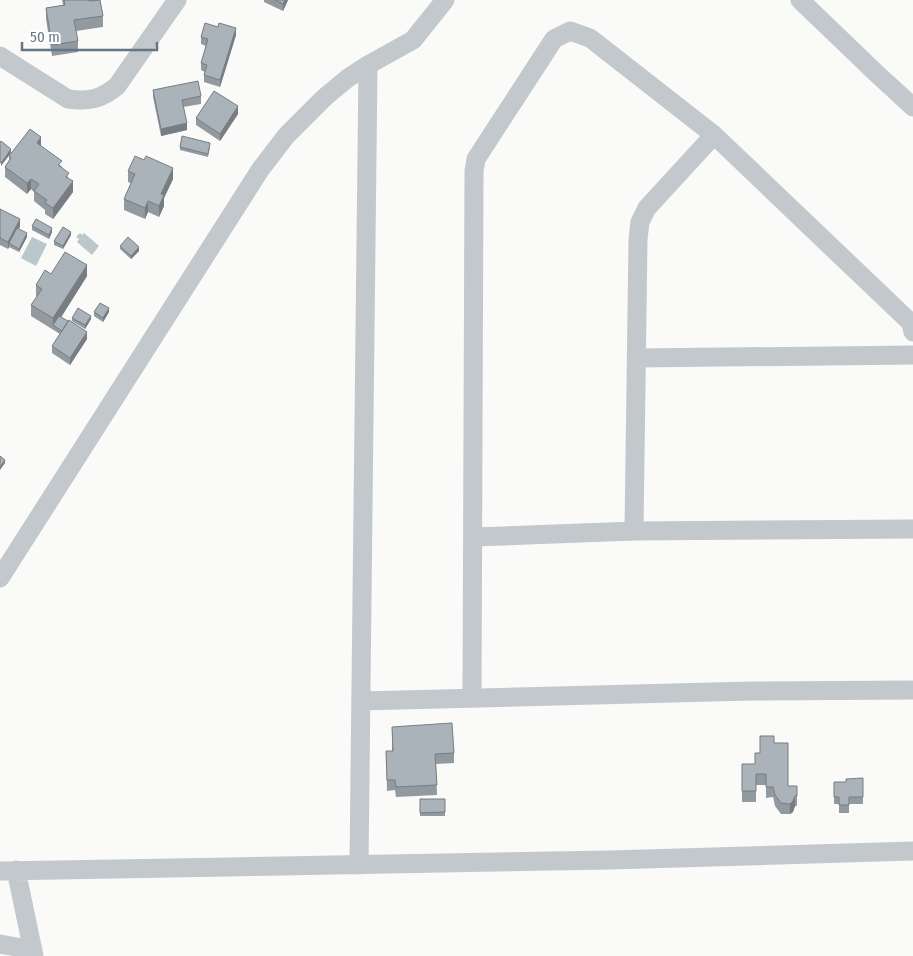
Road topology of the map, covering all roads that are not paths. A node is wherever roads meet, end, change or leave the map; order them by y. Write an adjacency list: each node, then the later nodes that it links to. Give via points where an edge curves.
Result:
1 (177, 0): 4 (street, via 117,86 94,99 68,99)
2 (445, 0): 5 (street, via 413,40)
3 (800, 0): 6 (street)
4 (0, 56)
5 (368, 65): 14 (street, via 325,97 292,129 260,170); 17 (street)
6 (913, 106)
7 (714, 135): 8 (street, via 911,323); 10 (street, via 647,208 640,222); 13 (street, via 590,38 570,31 554,39 476,159)
8 (913, 332)
9 (913, 355): 10 (street)
10 (637, 358): 12 (street)
11 (913, 529): 12 (street)
12 (634, 531): 13 (street)
13 (474, 537): 16 (street)
14 (0, 578)
15 (913, 690): 16 (street)
16 (472, 697): 17 (street)
17 (361, 701): 19 (street)
18 (913, 850): 19 (street)
19 (359, 865): 20 (street)
20 (8, 870): 22 (street)
21 (0, 944): 22 (street)
22 (34, 953)

